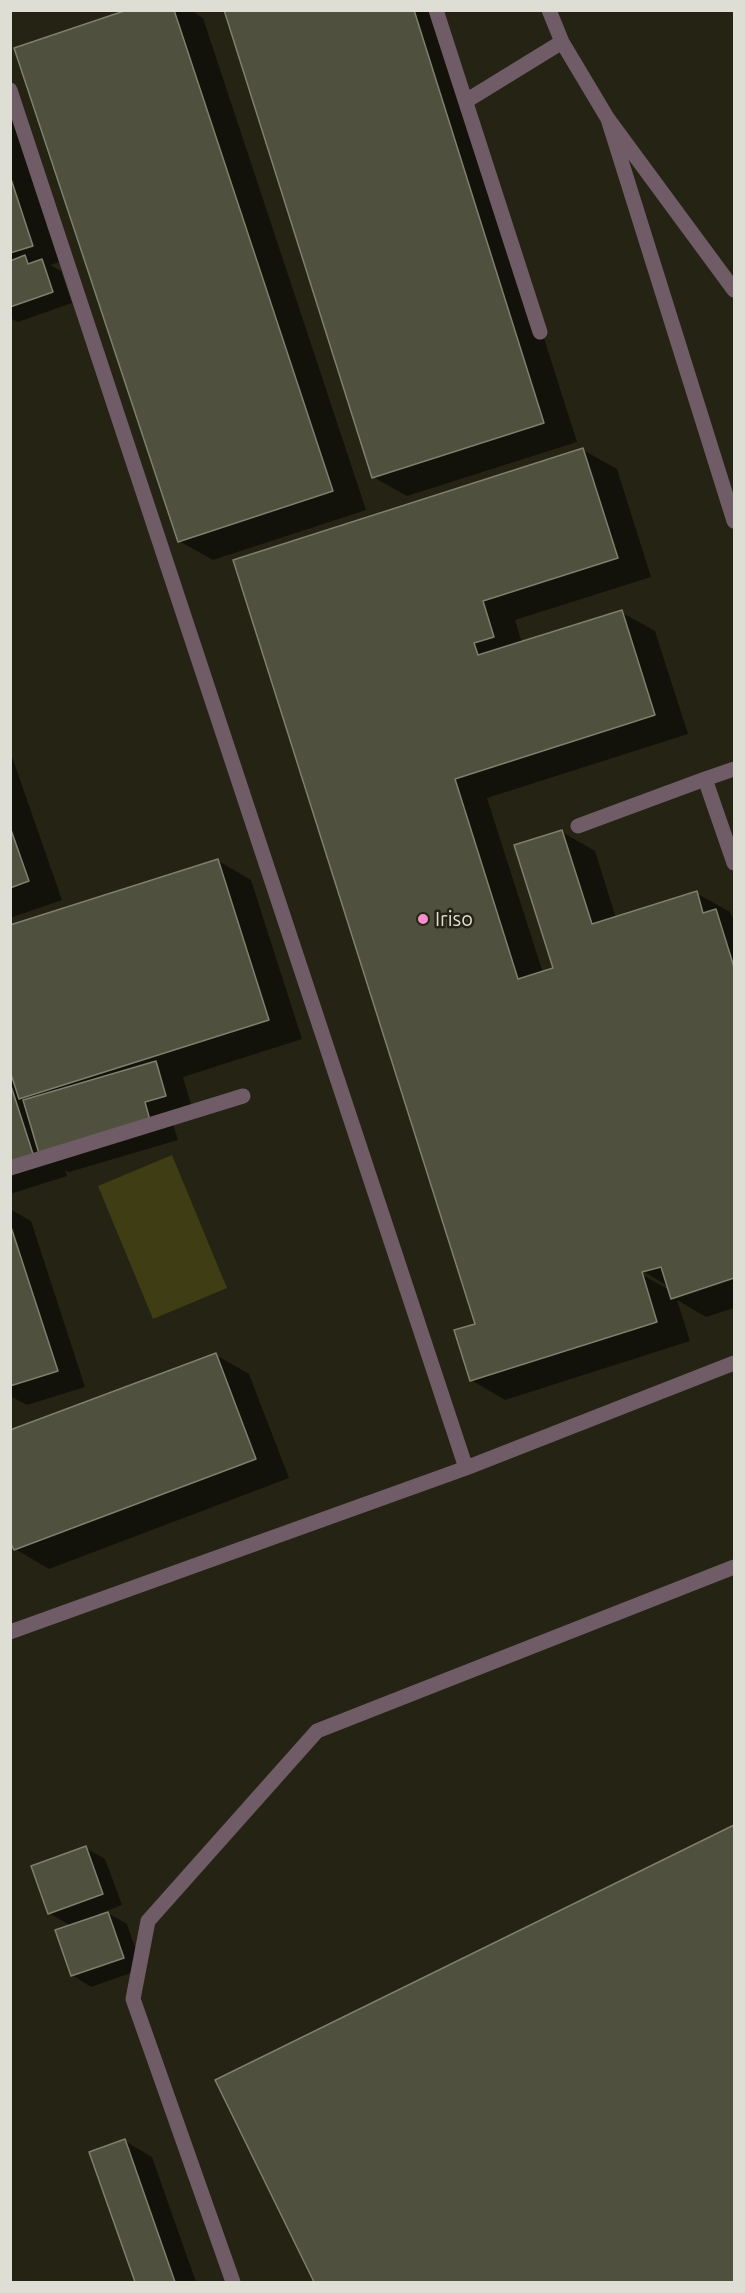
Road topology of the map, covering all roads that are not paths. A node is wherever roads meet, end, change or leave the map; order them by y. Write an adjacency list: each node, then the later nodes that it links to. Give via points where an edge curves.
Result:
1 (436, 10): 5 (street)
2 (549, 10): 3 (street)
3 (562, 42): 5 (street); 6 (street)
4 (10, 90): 17 (street)
5 (466, 101): 8 (street)
6 (608, 118): 7 (street); 9 (street)
7 (735, 290)
8 (540, 332)
9 (735, 521)
10 (735, 769): 11 (street)
11 (705, 779): 12 (street); 13 (street)
12 (578, 826)
13 (735, 863)
14 (243, 1096): 15 (street)
15 (10, 1168)
16 (735, 1363): 17 (street)
17 (466, 1468): 19 (street)
18 (735, 1566): 20 (street, via 317,1731 148,1921 132,1999)
19 (10, 1632)
20 (233, 2283)

